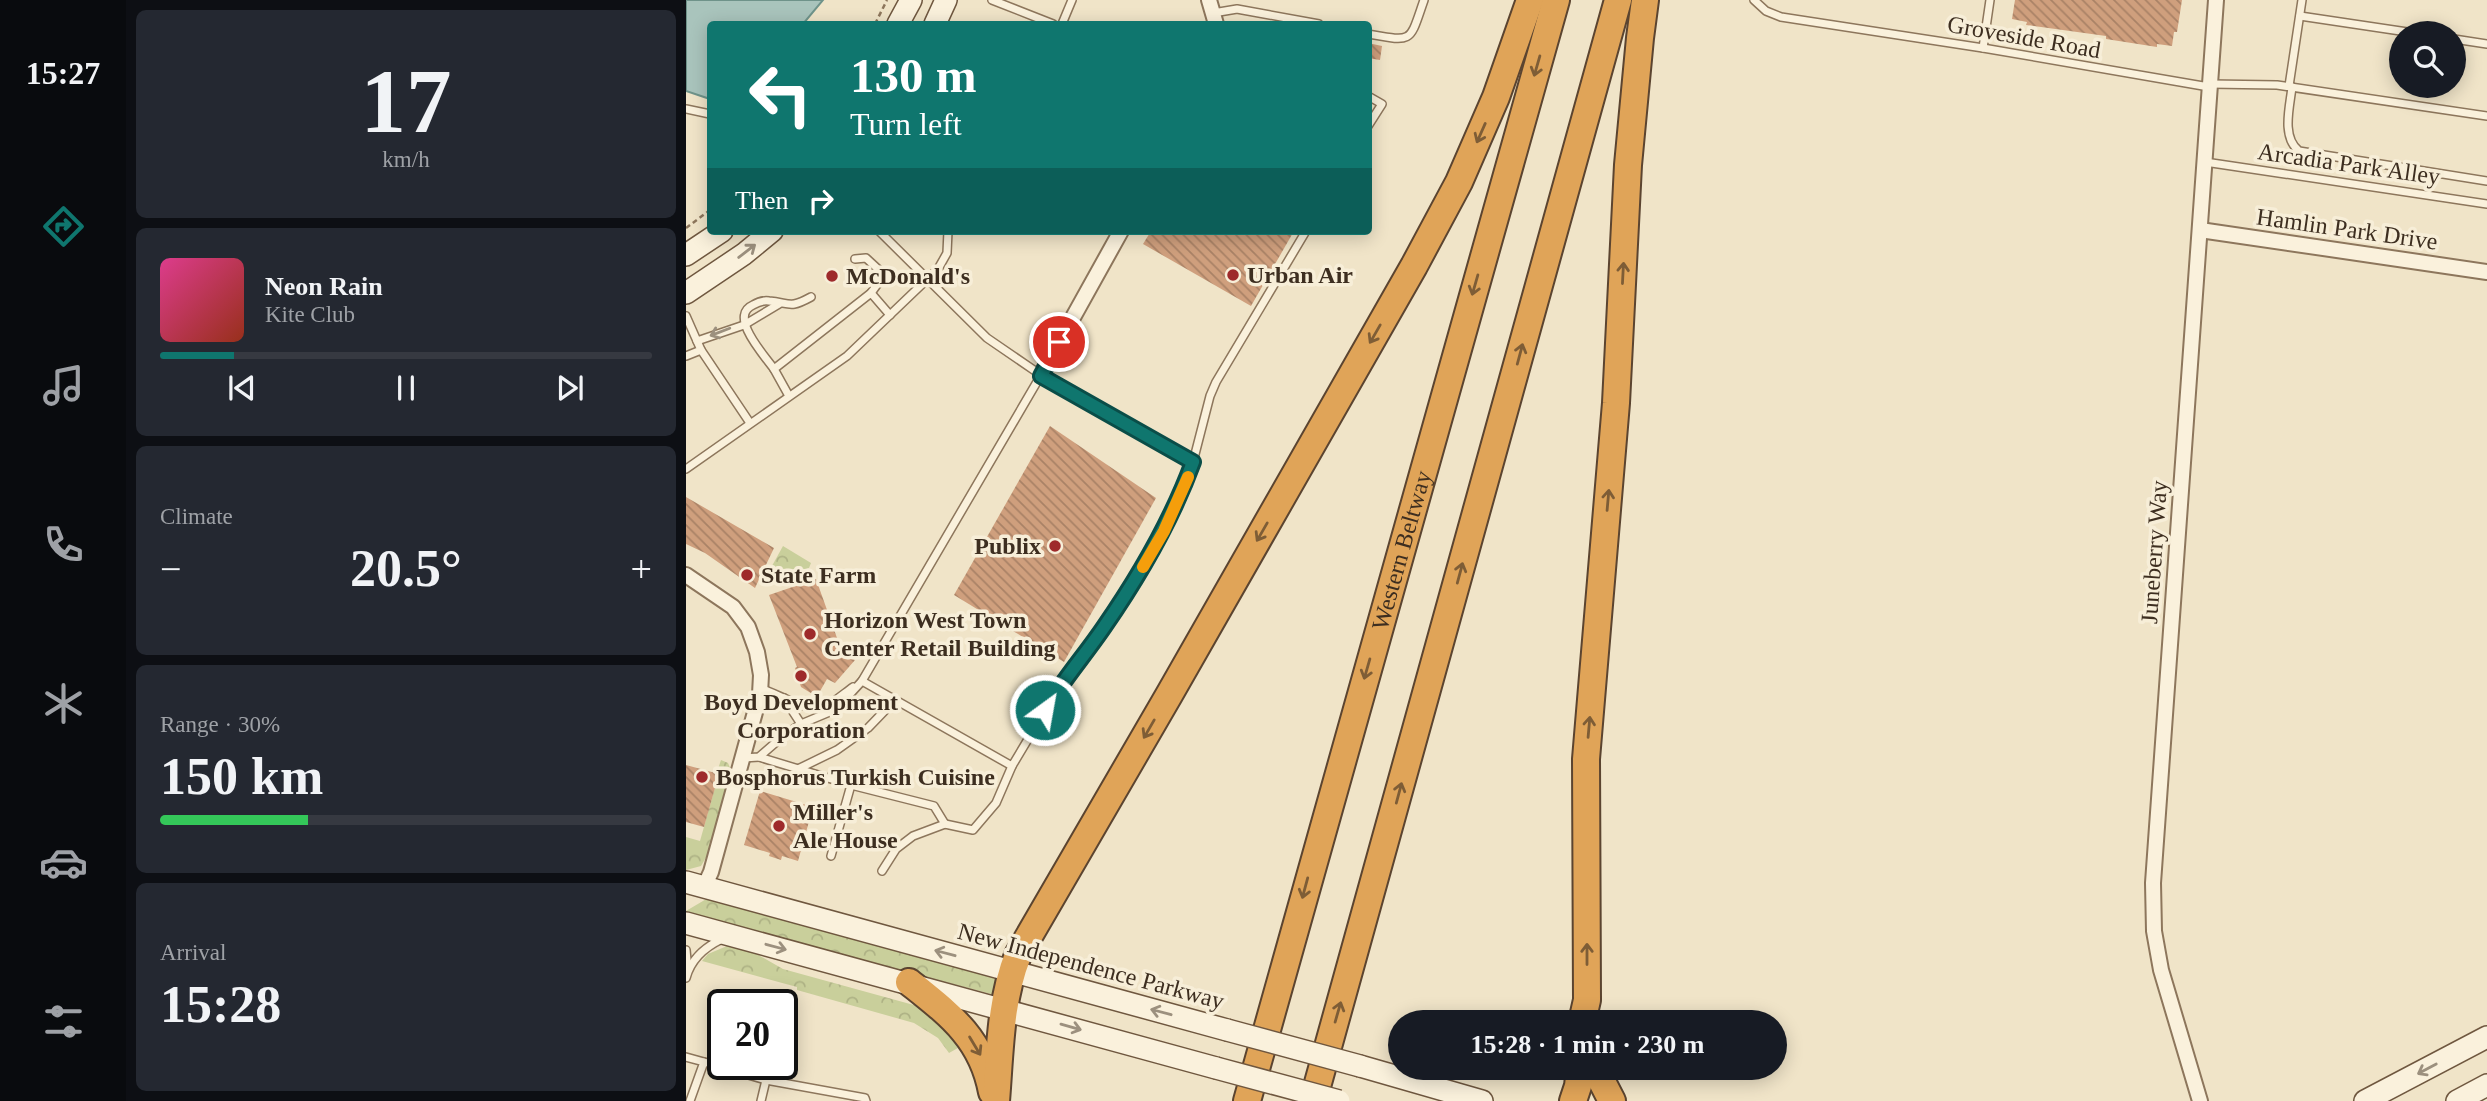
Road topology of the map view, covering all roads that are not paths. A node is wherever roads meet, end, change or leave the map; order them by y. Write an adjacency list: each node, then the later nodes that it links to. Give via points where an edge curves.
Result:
1 (911, 0): 16 (main road)
2 (946, 0): 17 (main road)
3 (992, 0): 18 (lane)
4 (1072, 0): 19 (lane)
5 (1424, 0): 22 (lane, via 1407,39)
6 (1530, 0): 82 (highway, one-way to 82, via 1496,97 1453,194)
7 (1556, 0): 99 (highway, Western Beltway, one-way to 99)
8 (1618, 0): 100 (highway, one-way to 8)
9 (1646, 0): 86 (highway, one-way to 9, via 1586,759 1616,403 1628,165)
10 (1754, 0): 25 (lane, Groveside Road, via 1781,17)
11 (1990, 0): 25 (lane)
12 (2216, 0): 26 (street, Juneberry Way)
13 (2302, 0): 15 (lane)
14 (1213, 13): 20 (lane, via 1237,9)
15 (2300, 16): 21 (lane); 27 (lane)
16 (900, 21)
17 (936, 21)
18 (1045, 21)
19 (1063, 21)
20 (1303, 21)
21 (2389, 29)
22 (1372, 35)
23 (2466, 41): 24 (lane)
24 (2487, 44)
25 (1983, 48): 26 (lane, Groveside Road)
26 (2210, 86): 27 (lane, Groveside Road); 33 (street, Juneberry Way)
27 (2291, 86): 31 (lane, Groveside Road); 34 (lane, via 2289,136 2299,151)
28 (1372, 98): 32 (lane, via 1382,104)
29 (686, 109): 30 (lane)
30 (707, 113)
31 (2487, 116)
32 (1372, 120)
33 (2205, 162): 35 (lane, Arcadia Park Alley); 36 (street, Juneberry Way)
34 (2487, 181)
35 (2487, 205)
36 (2200, 230): 45 (street, Hamlin Park Drive); 105 (street, Juneberry Way, via 2153,883 2161,970)
37 (716, 235): 43 (main road)
38 (767, 235): 47 (main road, one-way to 38)
39 (883, 235): 46 (lane)
40 (948, 235): 46 (lane, via 947,253)
41 (1119, 235): 58 (street)
42 (1304, 235): 61 (lane, via 1216,382)
43 (686, 255)
44 (855, 259): 48 (lane, via 866,258 879,270 879,282)
45 (2487, 272)
46 (928, 279): 51 (lane); 58 (lane, via 987,338)
47 (686, 293)
48 (871, 293): 51 (lane); 57 (lane)
49 (811, 297): 50 (lane, via 795,306)
50 (779, 304): 53 (lane); 53 (lane, via 761,301 749,306 743,314)
51 (890, 315): 59 (lane, via 847,356)
52 (686, 316): 54 (lane)
53 (744, 325): 54 (lane, one-way to 54); 57 (lane)
54 (696, 341): 55 (lane)
55 (701, 350): 56 (lane); 60 (lane)
56 (686, 356)
57 (774, 369): 59 (lane)
58 (1041, 376): 61 (lane); 64 (lane)
59 (789, 396): 60 (lane)
60 (750, 423): 62 (lane)
61 (1193, 462): 71 (lane, via 1164,531)
62 (686, 469)
63 (686, 575): 65 (street, via 733,607 748,627 757,652)
64 (862, 681): 66 (lane, via 818,708); 67 (lane); 68 (lane, via 840,705)
65 (760, 688): 66 (lane); 70 (street)
66 (783, 698): 68 (lane)
67 (895, 700): 71 (lane); 72 (lane, via 869,728)
68 (801, 724): 69 (lane)
69 (759, 757): 70 (lane); 72 (lane)
70 (742, 758): 77 (street, via 711,872)
71 (1012, 766): 74 (lane, via 996,803 973,830)
72 (798, 769): 73 (lane)
73 (851, 785): 74 (lane, via 934,806); 75 (lane)
74 (945, 824): 76 (lane, via 913,836 896,849)
75 (831, 856)
76 (882, 871)
77 (695, 884): 78 (main road); 82 (main road, New Independence Parkway, one-way to 77)
78 (686, 900)
79 (686, 923): 80 (main road)
80 (731, 935): 83 (lane, via 704,950); 84 (main road, one-way to 84)
81 (686, 950): 83 (lane)
82 (1011, 972): 85 (highway); 102 (main road, New Independence Parkway, one-way to 82, bridge)
83 (687, 974)
84 (909, 982): 85 (main road); 98 (highway, one-way to 98, via 967,1033 982,1058)
85 (1005, 1009): 98 (highway); 101 (main road, one-way to 101, bridge)
86 (1587, 1010)
87 (2487, 1037): 106 (main road, one-way to 106)
88 (686, 1057): 89 (lane)
89 (704, 1062): 90 (lane); 95 (lane)
90 (707, 1063)
91 (766, 1080): 96 (lane); 97 (lane)
92 (1579, 1080): 103 (highway)
93 (1601, 1080): 104 (highway)
94 (2487, 1085): 107 (main road)
95 (690, 1101)
96 (761, 1101)
97 (866, 1101)
98 (995, 1101)
99 (1247, 1101)
100 (1312, 1101)
101 (1339, 1101)
102 (1482, 1101)
103 (1573, 1101)
104 (1612, 1101)
105 (2200, 1101)
106 (2365, 1101)
107 (2457, 1101)

